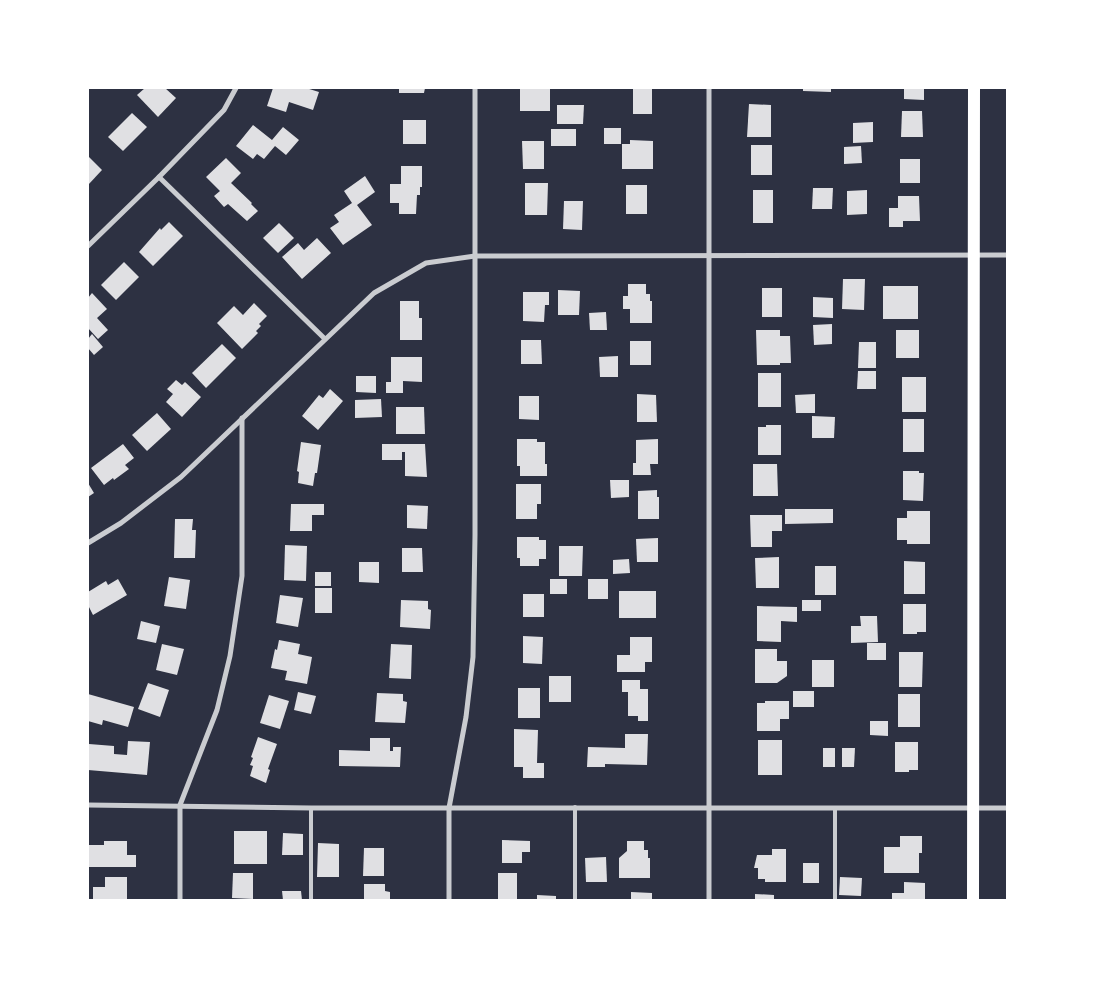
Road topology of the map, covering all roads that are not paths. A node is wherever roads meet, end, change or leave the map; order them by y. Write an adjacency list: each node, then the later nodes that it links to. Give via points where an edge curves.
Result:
1 (236, 88): 5 (street, via 224,110)
2 (475, 88): 9 (street)
3 (709, 88): 7 (street)
4 (974, 88): 8 (main road)
5 (159, 177): 6 (street); 11 (street)
6 (88, 246)
7 (709, 255): 8 (street); 9 (street); 17 (street)
8 (974, 255): 10 (street); 18 (main road)
9 (474, 256): 11 (street, via 426,262 374,293); 20 (street, via 473,657 466,717)
10 (1008, 256)
11 (325, 339): 12 (street)
12 (242, 418): 13 (street, via 181,478 121,523); 15 (street, via 242,576 230,656 217,710)
13 (88, 543)
14 (88, 805): 15 (street)
15 (180, 805): 19 (street); 23 (street)
16 (575, 807): 17 (street); 20 (street); 26 (lane)
17 (709, 807): 21 (street); 27 (street)
18 (973, 807): 21 (street); 22 (street); 29 (main road)
19 (311, 808): 20 (street); 24 (lane)
20 (449, 808): 25 (street)
21 (835, 808): 28 (lane)
22 (1008, 808)
23 (180, 900)
24 (311, 900)
25 (449, 900)
26 (575, 900)
27 (709, 900)
28 (835, 900)
29 (973, 900)

